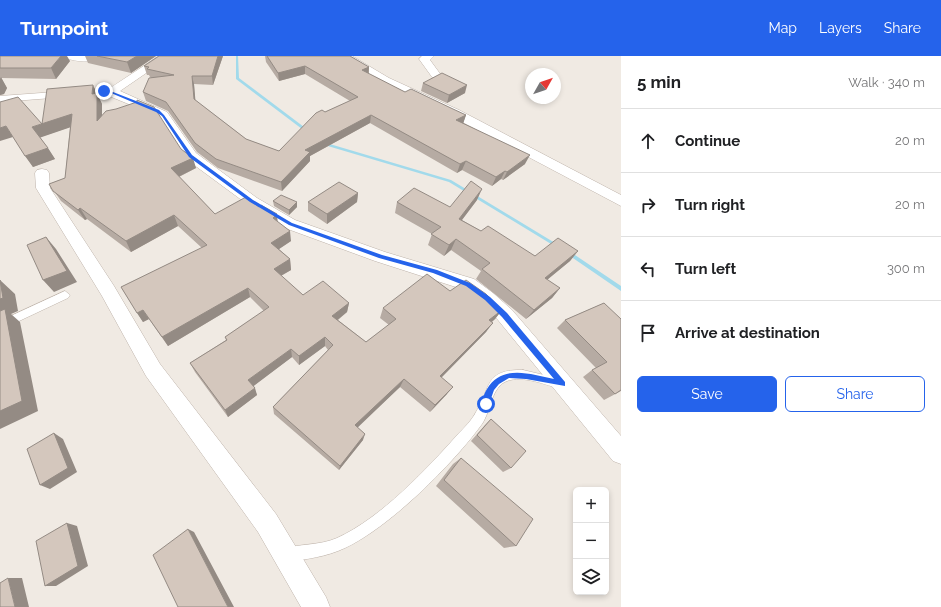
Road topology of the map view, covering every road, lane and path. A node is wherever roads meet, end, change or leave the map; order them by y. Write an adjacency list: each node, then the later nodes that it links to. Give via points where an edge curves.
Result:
1 (67, 56): 5 (street)
2 (166, 56): 7 (street)
3 (346, 56): 10 (street, via 385,80 455,113)
4 (429, 56): 6 (street, via 424,59)
5 (95, 59)
6 (436, 75)
7 (112, 92): 8 (street); 13 (street, via 163,115 190,156 252,201 290,224 381,257 468,284 488,298 505,315)
8 (0, 99)
9 (42, 173): 15 (street, via 43,188 108,291 153,370 267,523)
10 (621, 201)
11 (65, 295): 12 (lane)
12 (0, 326)
13 (563, 384): 14 (street); 15 (lane, via 526,376 508,375 502,378 492,387 483,413 476,422 431,472 389,511 340,543 322,550)
14 (621, 453)
15 (285, 555): 16 (street)
16 (316, 607)

